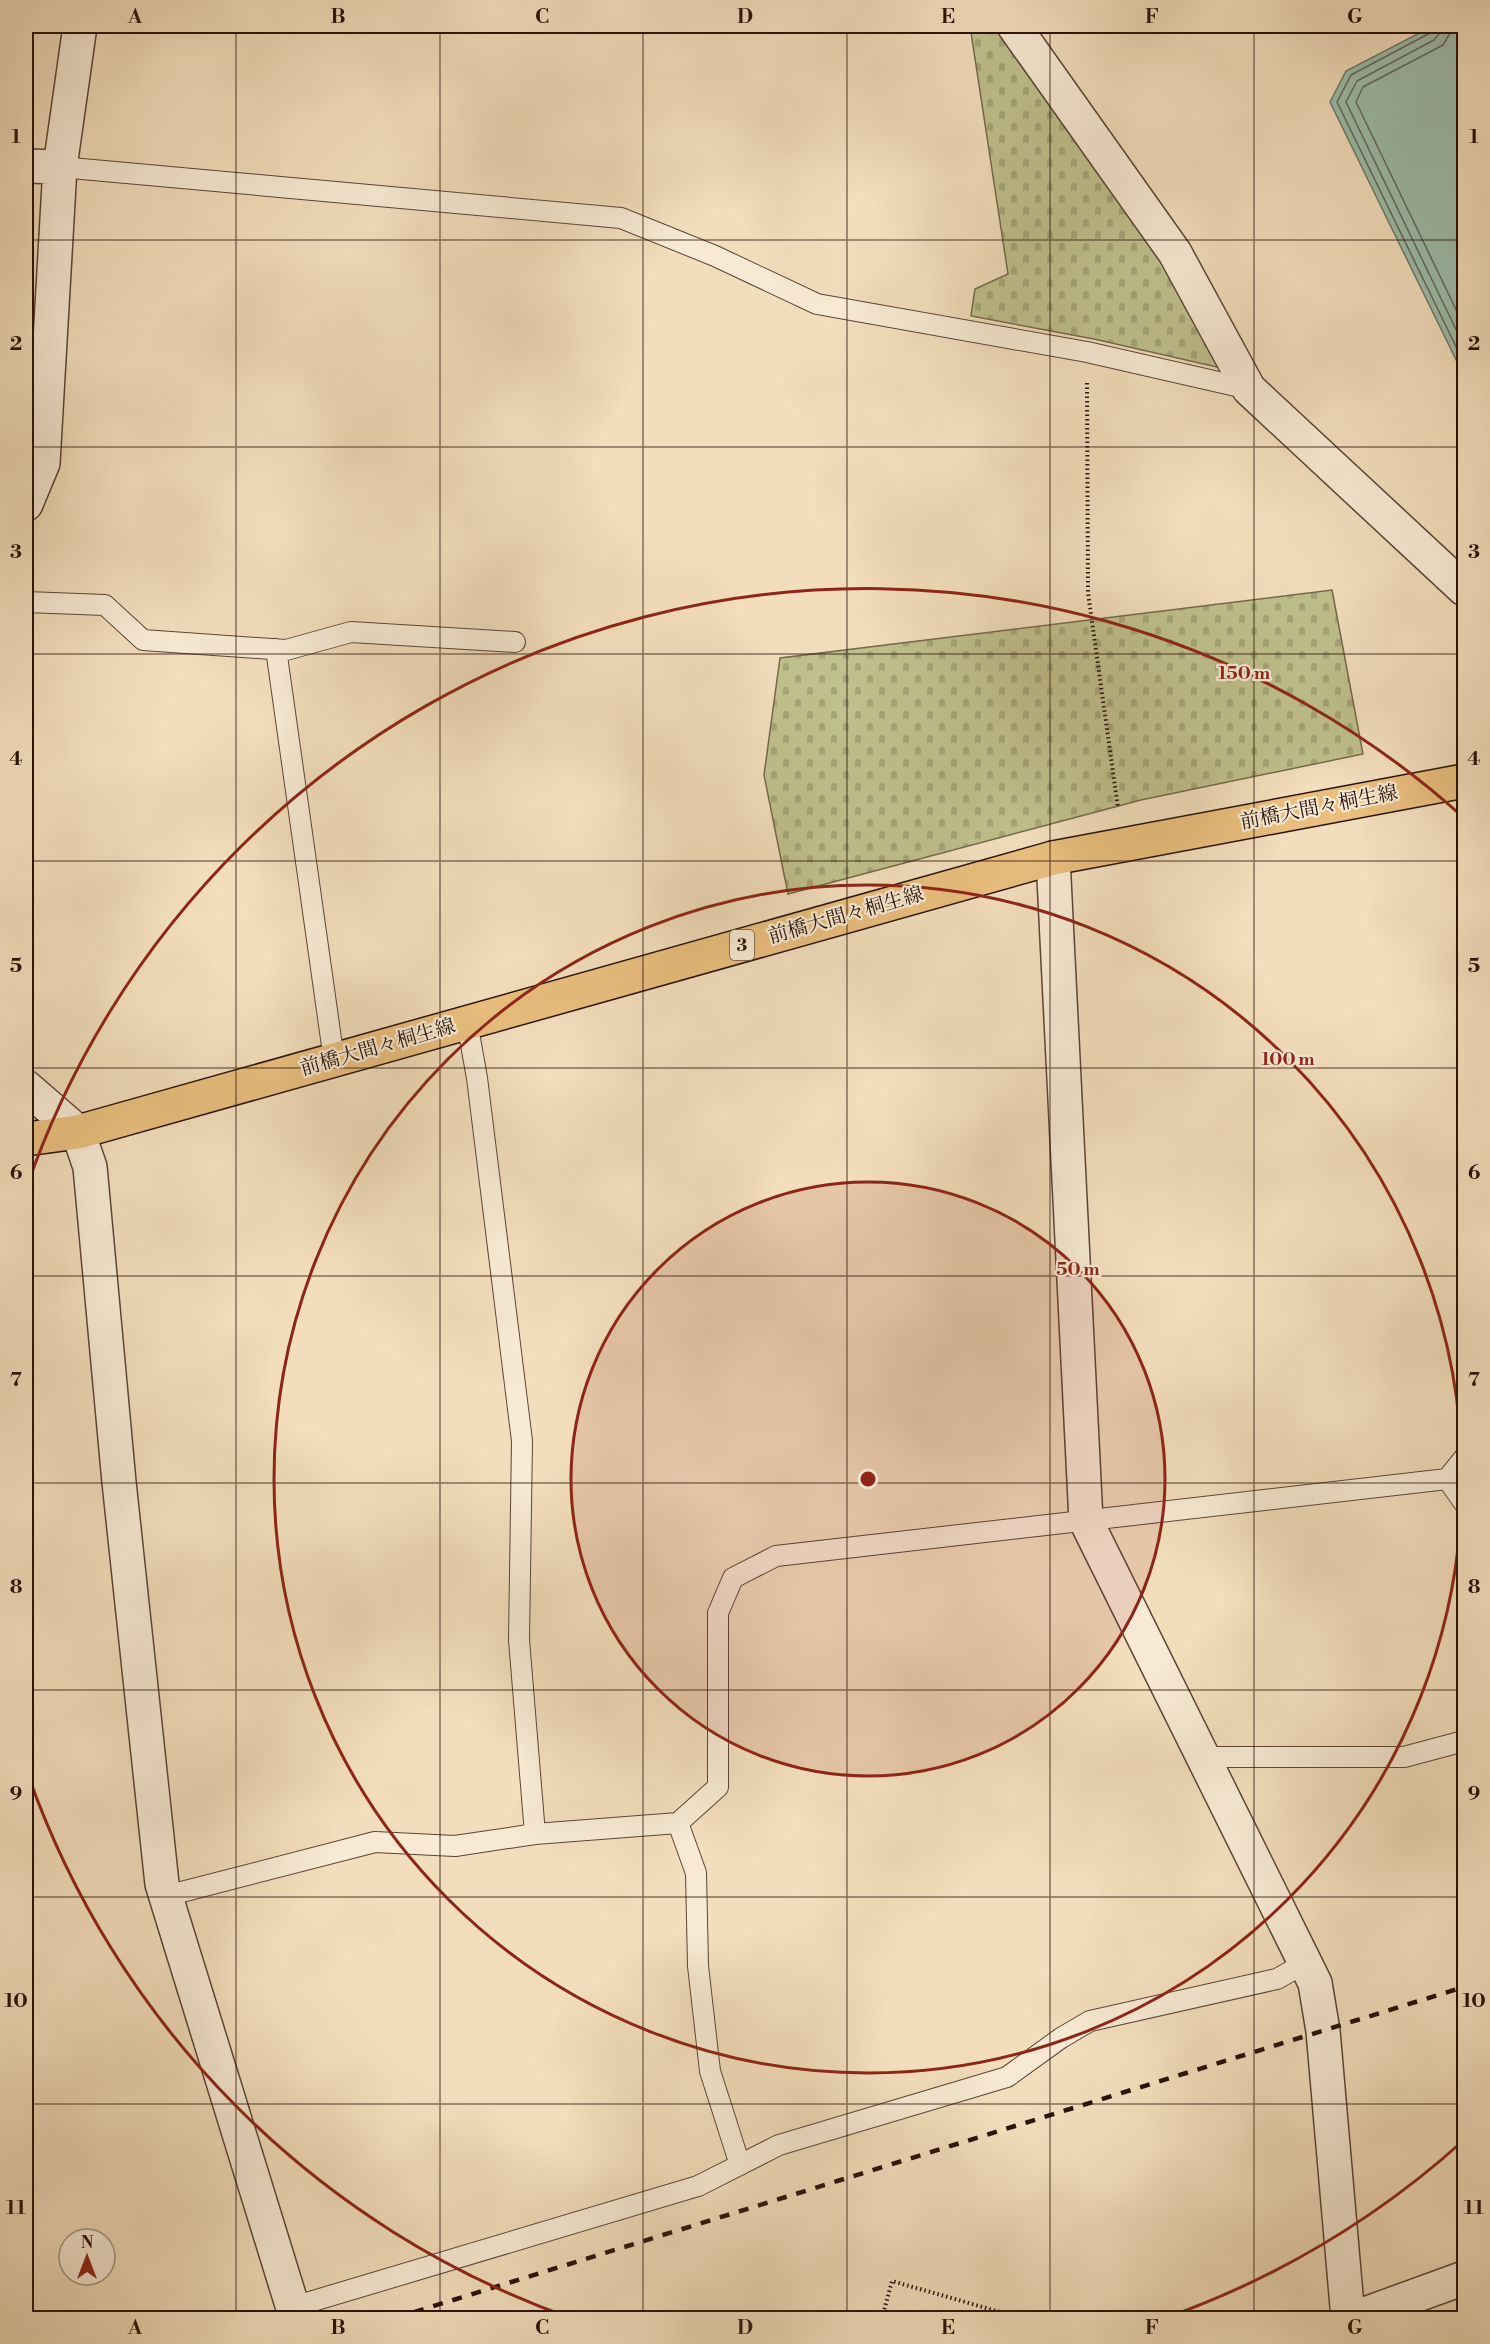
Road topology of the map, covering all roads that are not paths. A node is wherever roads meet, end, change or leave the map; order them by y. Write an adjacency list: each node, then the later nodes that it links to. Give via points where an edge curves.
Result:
1 (80, 26): 4 (street)
2 (1014, 26): 5 (street, via 1175,253)
3 (26, 166): 4 (street)
4 (60, 167): 5 (lane, via 621,218 817,304 1087,352); 6 (street, via 43,463)
5 (1249, 389): 7 (street)
6 (26, 504)
7 (1464, 589)
8 (26, 602): 10 (lane, via 105,605 143,640)
9 (515, 642): 10 (lane, via 351,632)
10 (276, 650): 14 (lane)
11 (1464, 780): 12 (main road, 前橋大間々桐生線 / 3)
12 (1053, 858): 13 (main road, 前橋大間々桐生線 / 3); 21 (street)
13 (467, 1022): 14 (main road, 前橋大間々桐生線 / 3); 25 (lane, via 522,1441 519,1640)
14 (334, 1060): 16 (main road, 前橋大間々桐生線 / 3)
15 (26, 1087): 16 (street)
16 (78, 1132): 17 (main road, 前橋大間々桐生線 / 3); 26 (street, via 90,1167 119,1482)
17 (26, 1139)
18 (1464, 1458): 19 (lane)
19 (1447, 1479): 20 (lane); 21 (lane)
20 (1464, 1503)
21 (1086, 1521): 23 (street); 24 (lane, via 776,1556 733,1578 718,1612 718,1787)
22 (1464, 1741): 23 (lane, via 1404,1757)
23 (1203, 1758): 27 (street)
24 (678, 1823): 25 (lane); 28 (lane, via 696,1873 698,1966 710,2071)
25 (535, 1834): 26 (lane, via 455,1846 375,1842)
26 (166, 1896): 30 (street)
27 (1305, 1963): 28 (lane, via 1277,1979 1090,2021 1007,2077 779,2145); 31 (street, via 1315,1983 1323,2031)
28 (740, 2165): 30 (lane, via 698,2186)
29 (1464, 2278): 32 (street)
30 (295, 2313)
31 (1348, 2319)
32 (1354, 2319)

